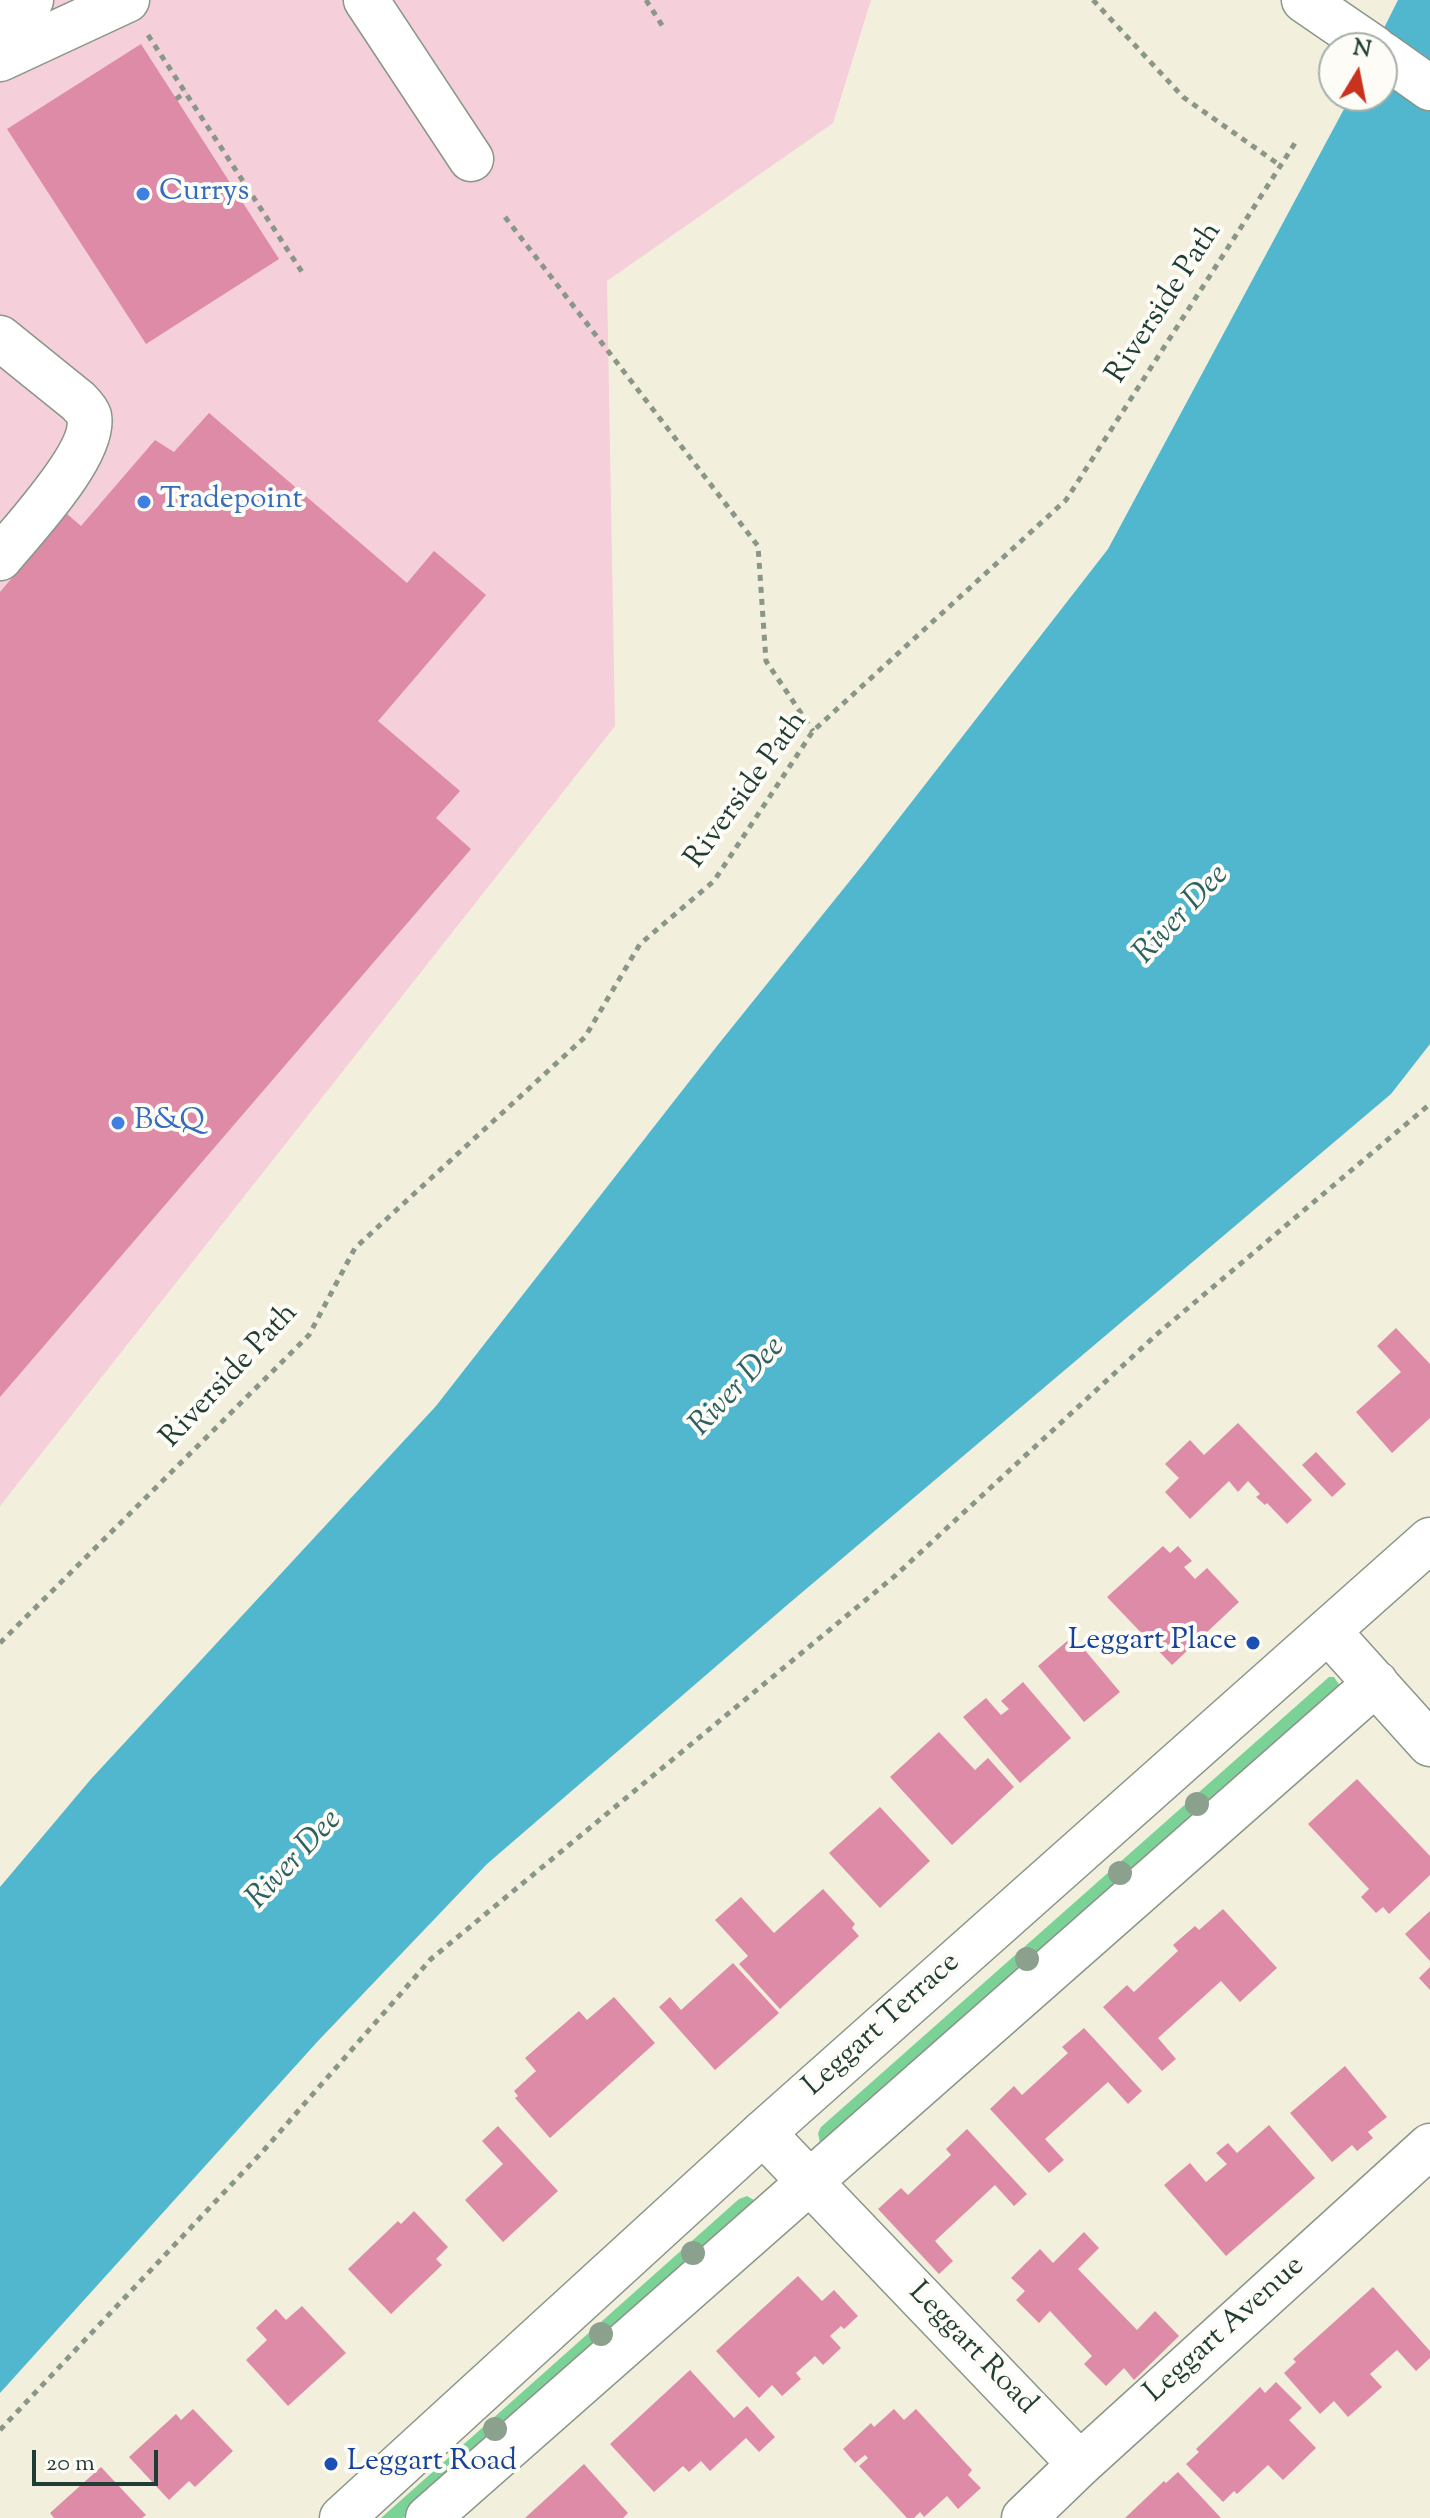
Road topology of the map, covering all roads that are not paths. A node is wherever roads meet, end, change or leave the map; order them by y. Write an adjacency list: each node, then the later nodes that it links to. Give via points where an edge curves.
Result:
1 (31, 0): 5 (street)
2 (366, 0): 10 (street)
3 (1304, 0): 6 (street)
4 (134, 12): 7 (street)
5 (0, 16)
6 (1351, 32)
7 (0, 59)
8 (1398, 65): 9 (street)
9 (1430, 88)
10 (471, 159)
11 (0, 338): 12 (street, via 78,401 88,413 89,426 72,467)
12 (0, 558)
13 (1430, 1540): 14 (street, Leggart Terrace)
14 (1328, 1631): 15 (street); 17 (street, Leggart Terrace)
15 (1376, 1683): 16 (street); 19 (street)
16 (1430, 1744)
17 (763, 2133): 19 (street, Leggart Road); 21 (street, Leggart Terrace)
18 (1430, 2146): 20 (street, Leggart Avenue)
19 (810, 2181): 20 (street, Leggart Road); 22 (street)
20 (1080, 2464): 23 (street, Leggart Avenue)
21 (342, 2518)
22 (428, 2518)
23 (1024, 2518)

